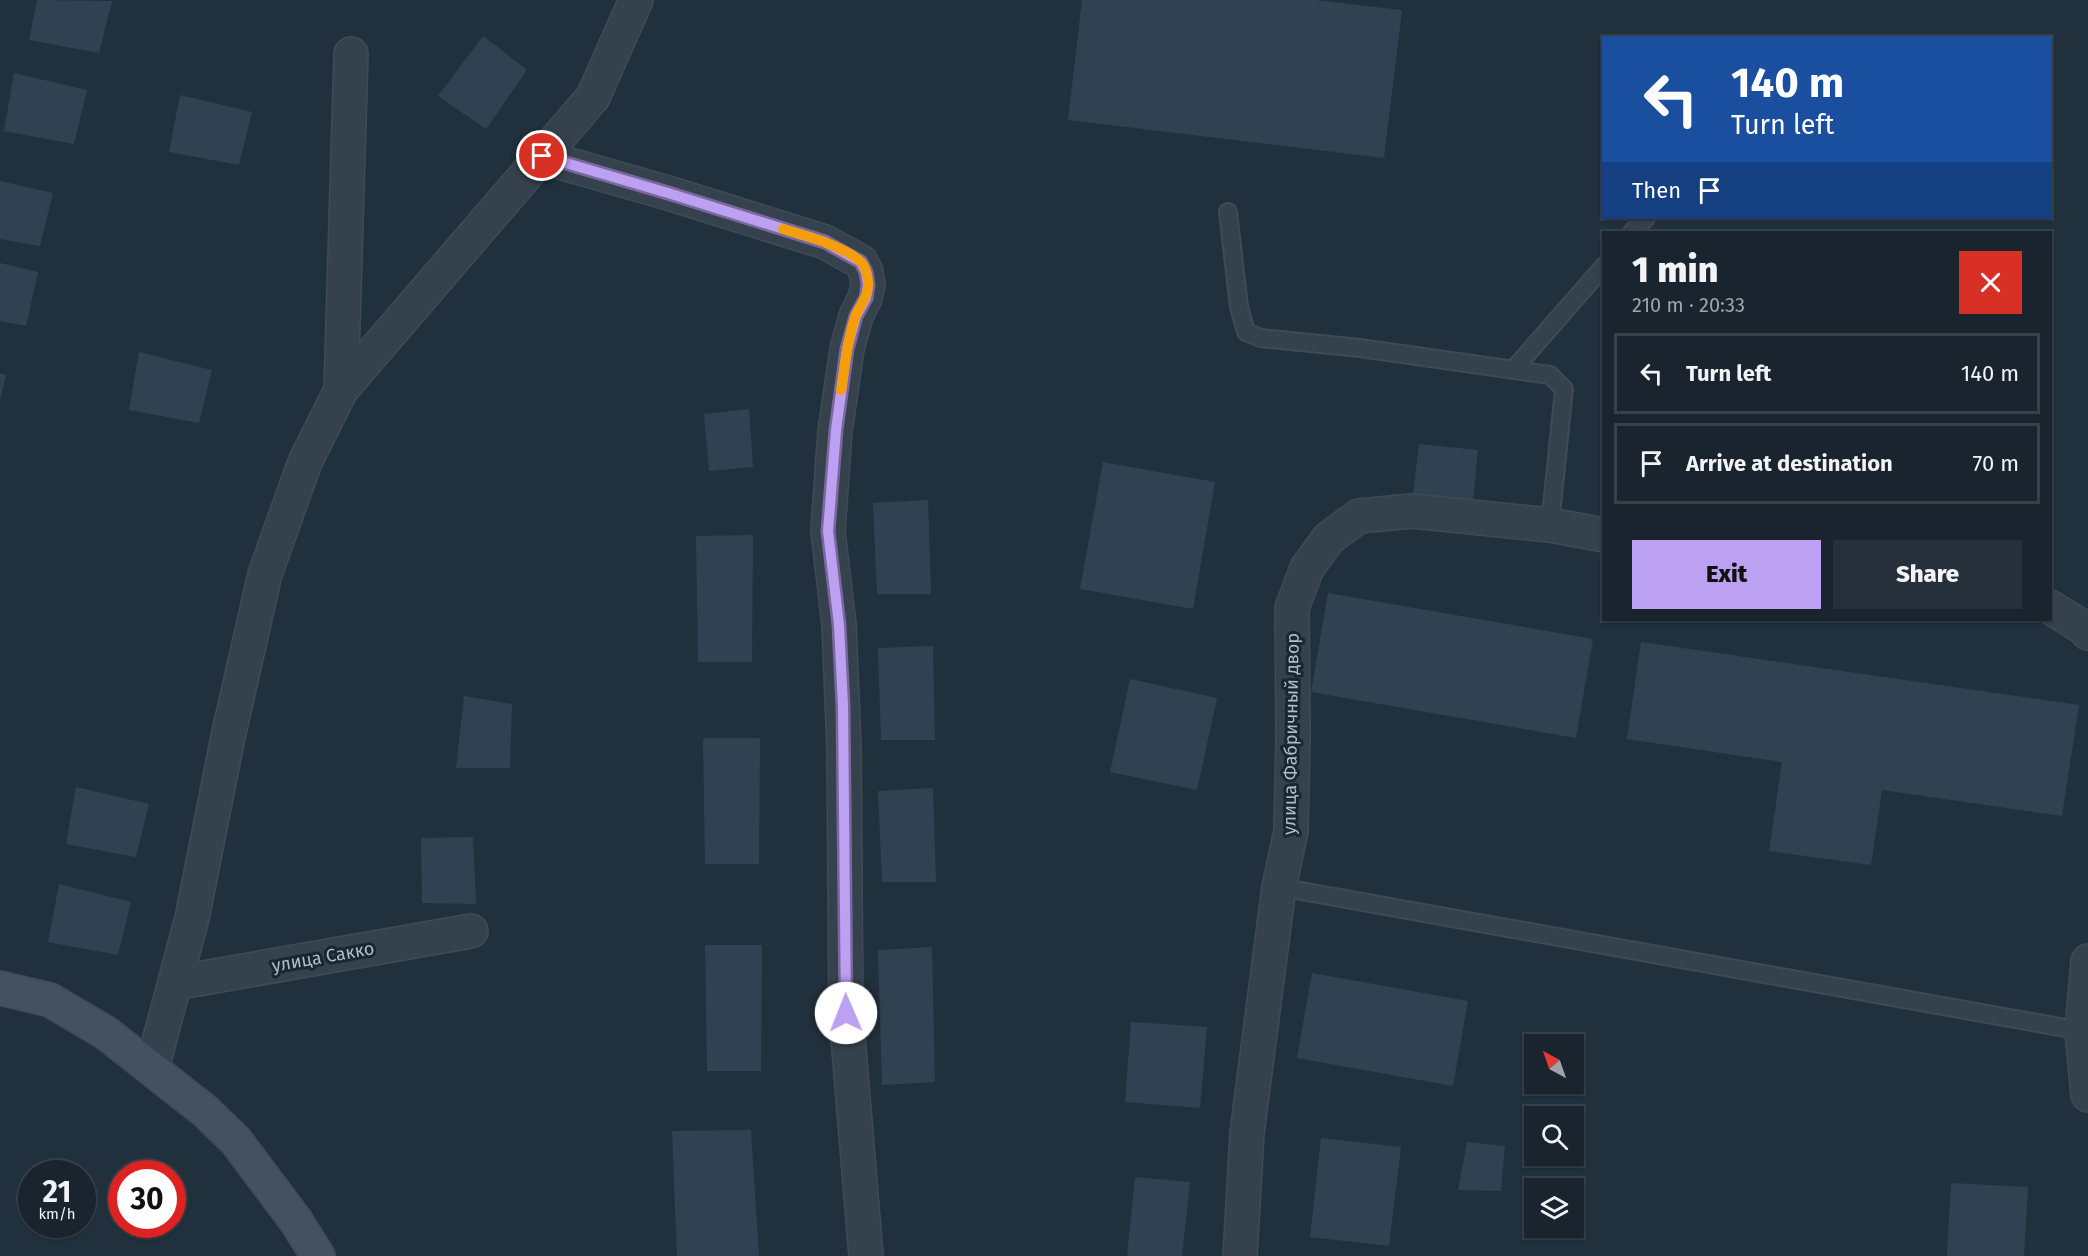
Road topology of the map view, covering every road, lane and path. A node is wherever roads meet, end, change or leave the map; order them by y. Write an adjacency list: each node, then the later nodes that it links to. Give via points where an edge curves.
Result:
1 (636, 0): 3 (street, via 593,97)
2 (351, 54): 9 (street)
3 (542, 156): 9 (street); 23 (street, via 825,242 861,262 866,272 866,298 856,316 847,349 828,531 839,625 842,703 846,1013)
4 (1228, 212): 8 (lane, via 1239,307 1246,332 1261,338)
5 (1645, 219): 6 (lane)
6 (1633, 231)
7 (1602, 268): 8 (lane)
8 (1513, 370): 10 (lane, via 1550,375 1564,389)
9 (341, 390): 17 (street, via 305,462 264,574)
10 (1550, 525): 11 (street, улица Фабричный двор); 14 (street, улица Фабричный двор, via 1412,511 1359,516 1329,538 1307,568 1292,608 1291,831)
11 (1602, 535)
12 (2052, 608): 13 (street)
13 (2087, 624)
14 (1279, 887): 19 (lane); 24 (street, улица Фабричный двор, via 1247,1133)
15 (471, 931): 17 (street, улица Сакко)
16 (2088, 961): 19 (street)
17 (175, 983): 20 (street)
18 (0, 988): 20 (street, via 50,1000 106,1033)
19 (2082, 1031): 21 (street)
20 (152, 1068): 22 (street, via 236,1141)
21 (2088, 1095)
22 (318, 1256)
23 (866, 1256)
24 (1240, 1256)

